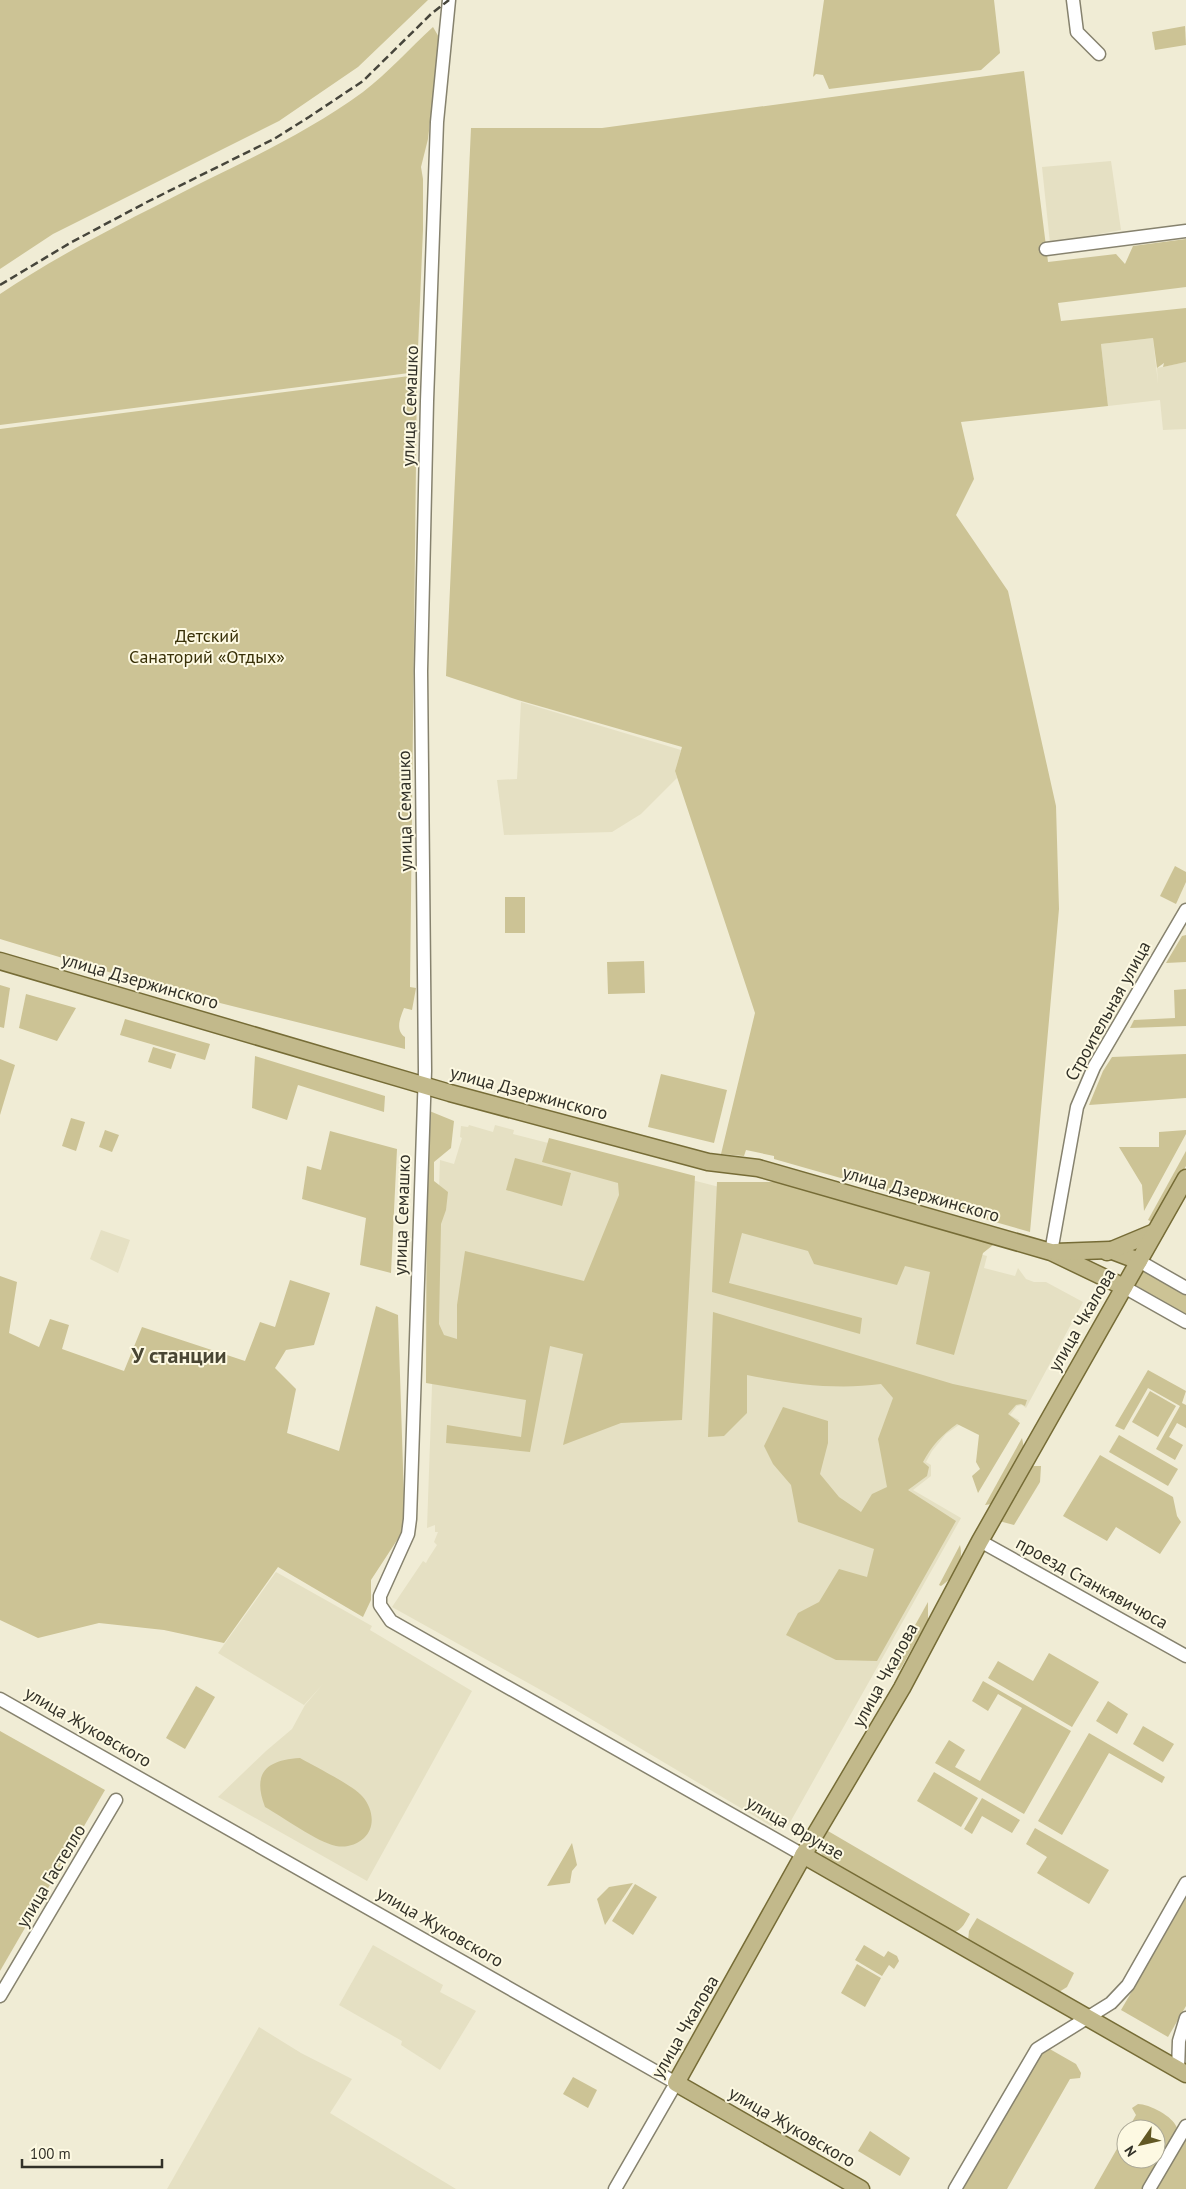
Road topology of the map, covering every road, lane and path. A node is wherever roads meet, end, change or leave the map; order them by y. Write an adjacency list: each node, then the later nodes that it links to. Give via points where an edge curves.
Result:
1 (449, 0): 8 (street, улица Семашко, via 438,122 421,671)
2 (1073, 0): 3 (street, via 1077,32)
3 (1100, 54)
4 (1186, 231): 5 (street)
5 (1046, 249)
6 (1186, 910): 12 (street, Строительная улица, via 1094,1067 1077,1106)
7 (0, 961): 8 (main road, улица Дзержинского)
8 (424, 1085): 12 (main road, улица Дзержинского, via 708,1162 758,1168); 19 (street, улица Семашко, via 410,1519 408,1534 380,1596)
9 (1186, 1178): 10 (main road, улица Чкалова)
10 (1155, 1232): 11 (main road, улица Дзержинского); 13 (main road, улица Чкалова)
11 (1110, 1250): 12 (main road, улица Дзержинского); 13 (main road, улица Дзержинского); 14 (main road, via 1098,1262)
12 (1050, 1252): 14 (main road, улица Дзержинского)
13 (1139, 1261): 15 (main road, улица Чкалова); 16 (street)
14 (1101, 1275): 15 (main road, улица Дзержинского)
15 (1124, 1287): 17 (street); 18 (main road, улица Чкалова)
16 (1186, 1288)
17 (1186, 1322)
18 (980, 1540): 20 (street, проезд Станкявичюса); 23 (main road, улица Чкалова, via 905,1682)
19 (385, 1615): 23 (street, улица Фрунзе)
20 (1186, 1656)
21 (0, 1700): 29 (street, улица Жуковского)
22 (116, 1800): 25 (street, улица Гастелло)
23 (803, 1855): 26 (main road, улица Фрунзе); 29 (main road, улица Чкалова)
24 (1186, 1883): 26 (street, via 1128,1985 1111,2003)
25 (0, 1996)
26 (1087, 2018): 28 (main road, улица Фрунзе); 33 (street, via 1037,2049)
27 (1186, 2018): 28 (street, via 1179,2041)
28 (1182, 2072)
29 (676, 2083): 31 (street, улица Чкалова); 32 (main road, улица Жуковского)
30 (1186, 2126): 34 (street)
31 (615, 2189)
32 (861, 2189)
33 (955, 2189)
34 (1149, 2189)

